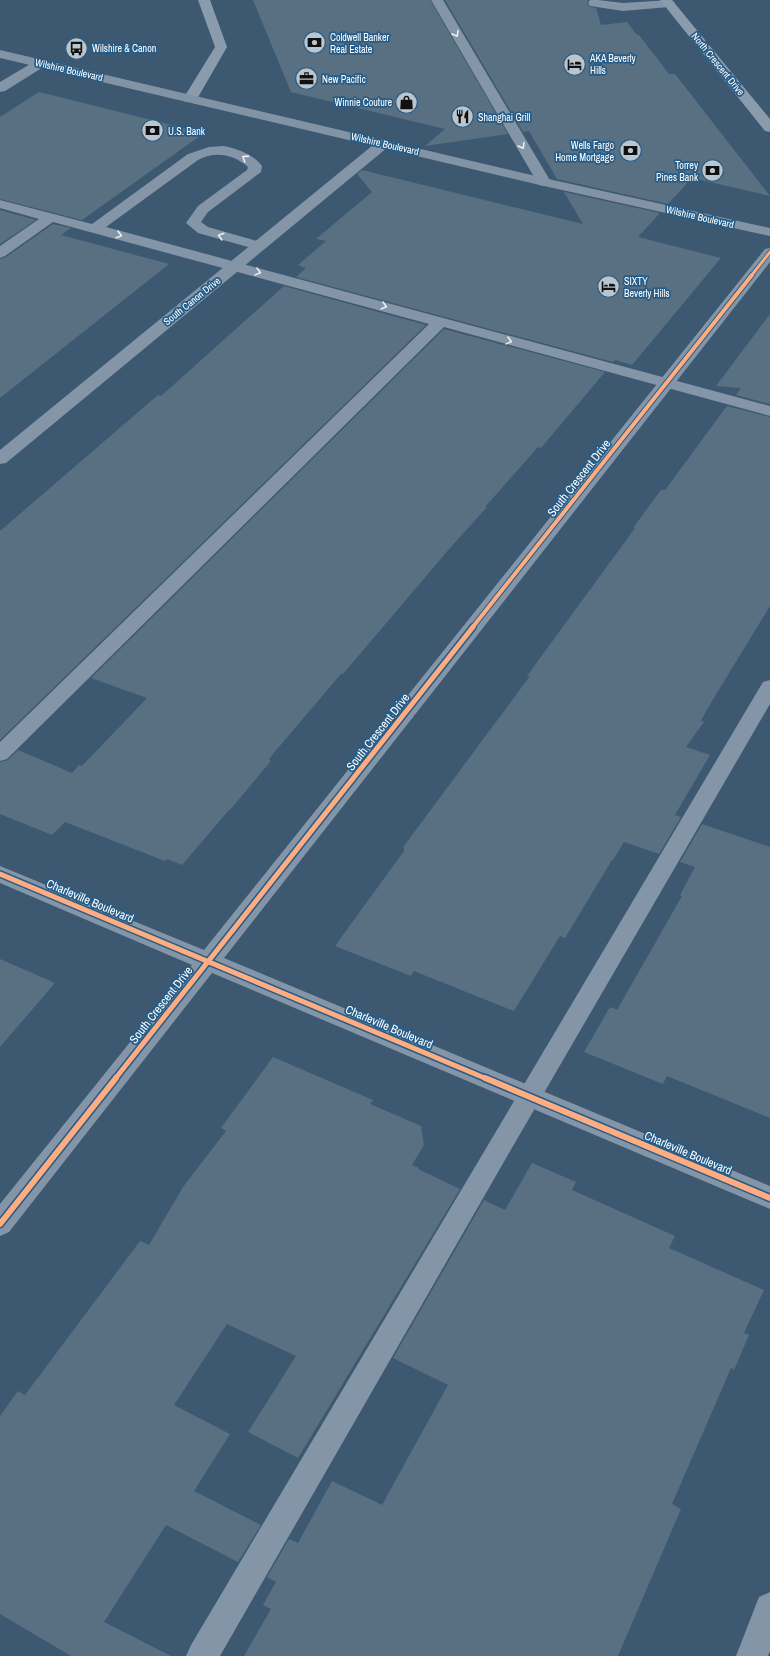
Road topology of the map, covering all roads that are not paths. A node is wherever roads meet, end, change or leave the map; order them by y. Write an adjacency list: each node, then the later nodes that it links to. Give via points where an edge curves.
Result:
1 (204, 0): 10 (street, via 221,47)
2 (437, 0): 13 (street, one-way to 13)
3 (668, 1): 5 (street); 11 (street, North Crescent Drive)
4 (594, 3): 5 (street)
5 (623, 7): 6 (street)
6 (602, 14)
7 (0, 54): 8 (main road, Wilshire Boulevard)
8 (41, 63): 9 (street); 10 (main road, Wilshire Boulevard)
9 (0, 88)
10 (190, 98): 12 (main road, Wilshire Boulevard)
11 (770, 128)
12 (383, 144): 13 (main road, Wilshire Boulevard); 18 (street, South Canon Drive)
13 (544, 182): 17 (main road, Wilshire Boulevard)
14 (0, 204): 15 (street)
15 (51, 217): 16 (street); 20 (street)
16 (94, 229): 18 (street, one-way to 16, via 203,230 194,223 204,209 254,172 255,166 248,160 236,153 220,150 202,153 185,163); 21 (street, one-way to 21)
17 (770, 232)
18 (259, 246): 21 (street, South Canon Drive)
19 (770, 252): 23 (street, South Crescent Drive)
20 (0, 253)
21 (235, 266): 22 (street, one-way to 22); 25 (street, South Canon Drive)
22 (440, 322): 23 (street, one-way to 23); 27 (street)
23 (667, 383): 24 (street); 29 (street, South Crescent Drive)
24 (770, 411)
25 (0, 459)
26 (770, 687): 30 (street)
27 (0, 754)
28 (0, 874): 29 (street, Charleville Boulevard)
29 (208, 962): 30 (street, Charleville Boulevard); 32 (street, South Crescent Drive)
30 (529, 1096): 31 (street, Charleville Boulevard); 34 (street)
31 (770, 1198)
32 (0, 1224)
33 (770, 1608): 35 (street)
34 (202, 1656)
35 (752, 1656)

